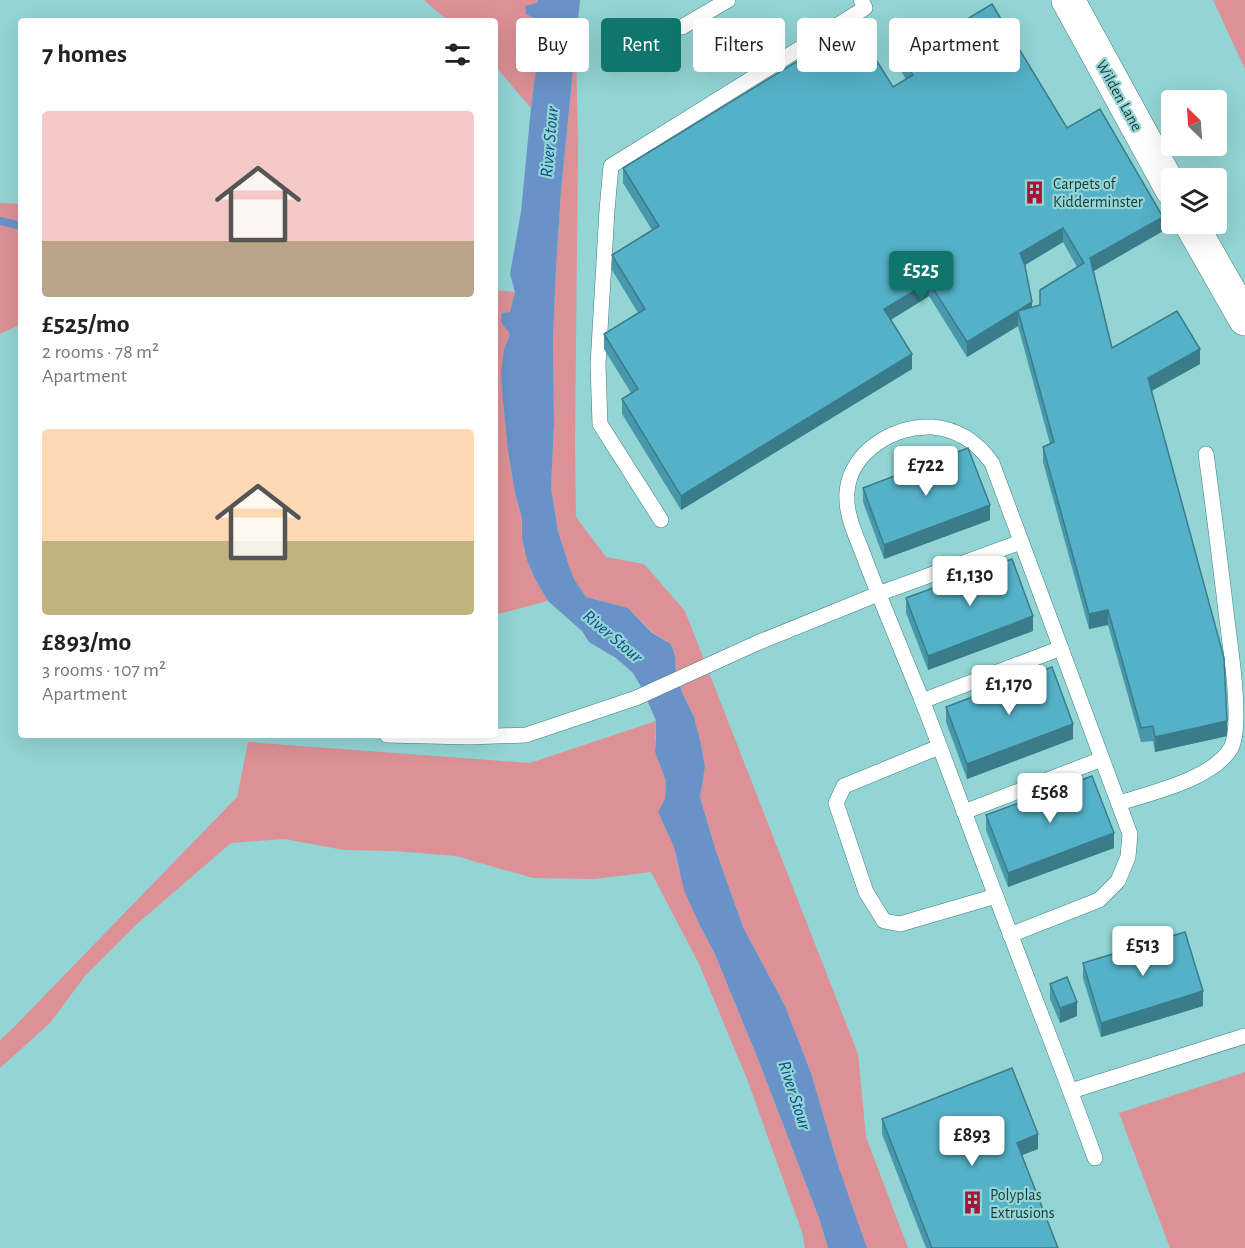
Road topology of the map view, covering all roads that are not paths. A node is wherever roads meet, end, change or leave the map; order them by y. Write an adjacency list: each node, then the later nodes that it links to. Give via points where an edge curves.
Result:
1 (728, 0): 4 (lane)
2 (861, 0): 9 (lane, via 864,8 611,166 598,365 600,424)
3 (1068, 0): 5 (street, Wilden Lane)
4 (682, 27)
5 (1161, 170)
6 (1197, 234): 7 (street)
7 (1245, 319)
8 (1206, 454): 17 (lane, via 1220,553 1236,732 1231,748 1216,765 1182,783)
9 (661, 520)
10 (1021, 542): 11 (lane); 11 (lane, via 992,463 977,445 945,429 900,431 868,451 848,482 849,516); 12 (lane)
11 (878, 594): 13 (lane); 14 (lane, via 636,698 526,735)
12 (1061, 648): 13 (lane); 16 (lane)
13 (922, 701): 15 (lane)
14 (498, 736)
15 (939, 747): 18 (lane); 19 (lane, via 844,786 836,803 866,892 884,921 900,924)
16 (1102, 759): 17 (lane); 18 (lane)
17 (1119, 803): 20 (lane, via 1130,834 1128,856 1118,881 1099,900)
18 (964, 812): 19 (lane)
19 (996, 896): 20 (lane)
20 (1010, 935): 22 (lane)
21 (1245, 1036): 22 (lane)
22 (1071, 1091): 23 (lane)
23 (1095, 1158)

